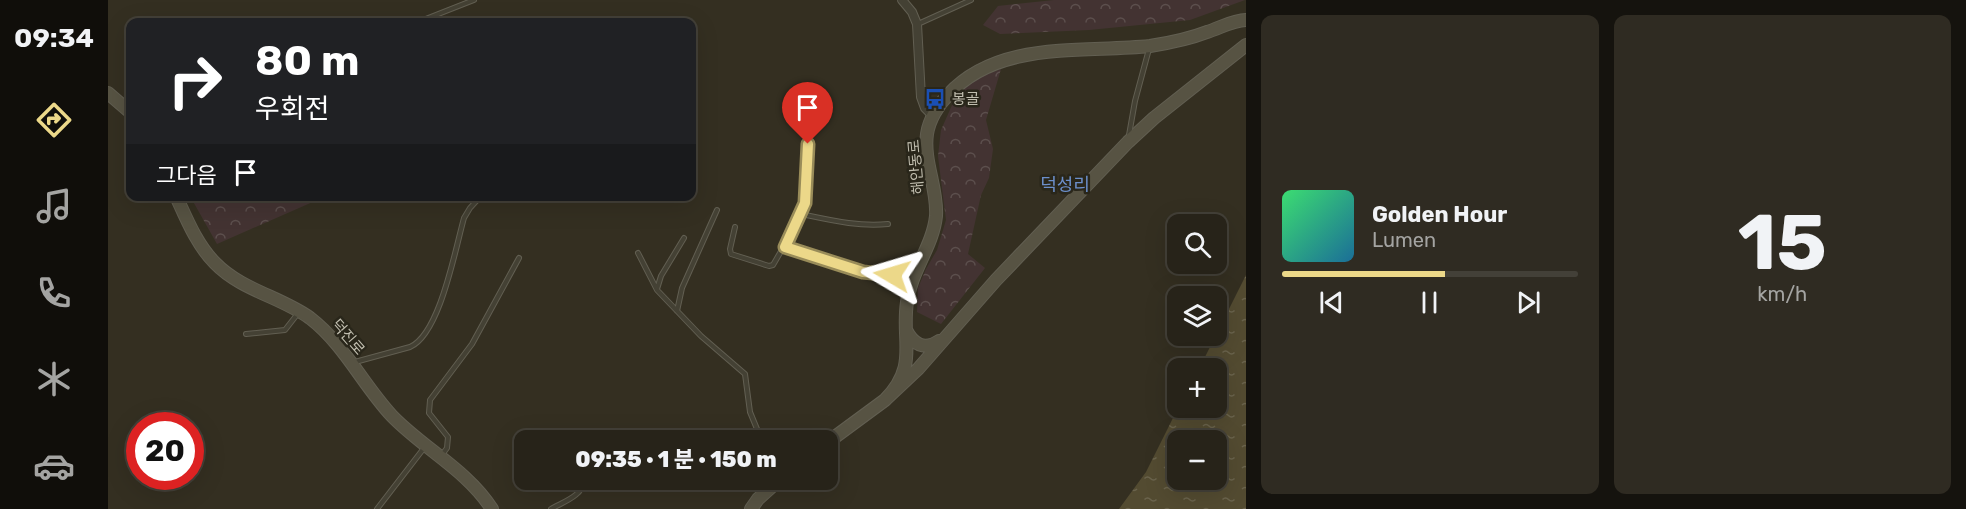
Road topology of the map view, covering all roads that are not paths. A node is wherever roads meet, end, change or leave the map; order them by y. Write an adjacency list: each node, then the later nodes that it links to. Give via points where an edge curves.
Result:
1 (474, 0): 4 (lane)
2 (903, 0): 6 (street)
3 (971, 0): 6 (lane)
4 (428, 18)
5 (1242, 19): 7 (street, via 1240,22); 9 (street, 해안동로, via 1205,33)
6 (917, 24): 12 (street, via 921,97)
7 (1246, 28)
8 (1246, 45): 13 (street, 해안동로)
9 (1150, 46): 12 (street, 해안동로, via 1035,54 995,62 958,84); 13 (lane)
10 (108, 93): 11 (street)
11 (126, 109)
12 (933, 116): 25 (street, 해안동로, via 927,142 936,214 932,235)
13 (1128, 142): 31 (street, 해안동로)
14 (808, 144): 18 (lane, via 807,193)
15 (179, 201): 27 (street, 덕진로, via 200,243 216,264)
16 (476, 201): 32 (lane, via 464,218 435,318 424,337 410,347)
17 (717, 210): 28 (lane, via 682,288)
18 (801, 214): 19 (lane, via 847,223); 22 (lane)
19 (888, 224)
20 (735, 227): 22 (lane, via 730,249 735,257 769,266)
21 (684, 238): 26 (lane)
22 (785, 247): 25 (lane, via 863,272)
23 (638, 253): 26 (lane)
24 (519, 258): 37 (lane, via 472,344 430,400 429,413 448,437 447,448)
25 (914, 274): 29 (street, 해안동로, via 907,297)
26 (657, 290): 28 (lane)
27 (299, 312): 30 (lane, via 285,330); 32 (street, 덕진로, via 319,326)
28 (677, 312): 34 (lane, via 745,374 750,412)
29 (906, 330): 31 (street, via 921,346); 33 (street, 해안동로, via 906,366)
30 (246, 334)
31 (943, 339): 33 (street, 해안동로)
32 (351, 363): 36 (street, 덕진로, via 392,416)
33 (885, 400): 35 (street, 해안동로)
34 (757, 430)
35 (838, 435)
36 (426, 445): 37 (street, 덕진로); 40 (lane)
37 (440, 456): 41 (street, 덕진로, via 474,486)
38 (582, 490): 42 (lane)
39 (767, 490): 43 (street)
40 (376, 509)
41 (492, 509)
42 (551, 509)
43 (751, 509)

